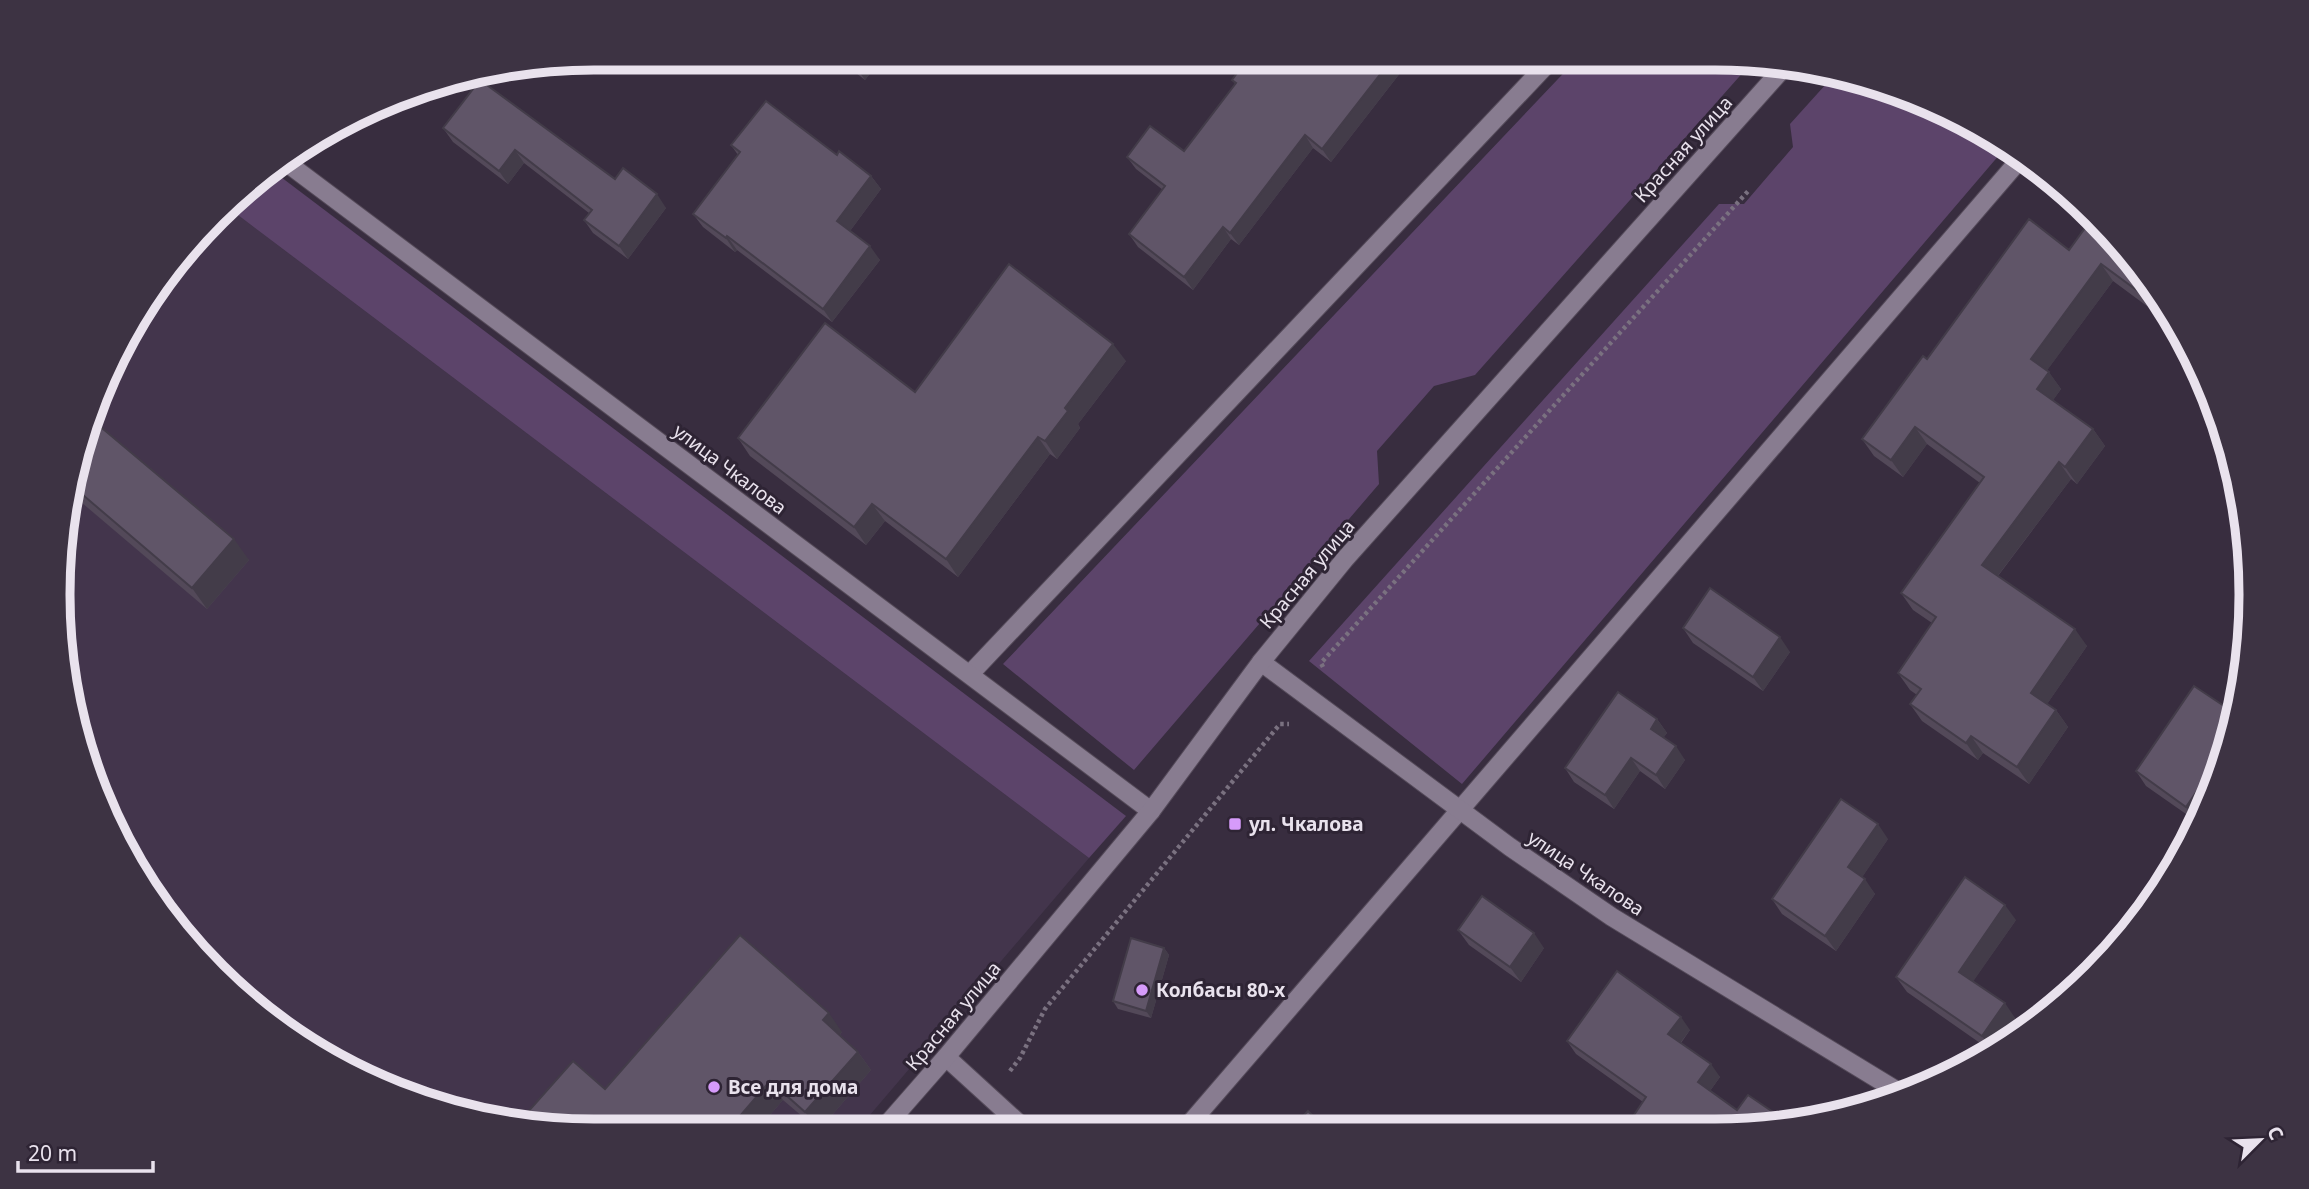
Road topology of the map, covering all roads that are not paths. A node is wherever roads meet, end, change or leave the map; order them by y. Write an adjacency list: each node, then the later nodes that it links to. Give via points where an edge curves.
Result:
1 (1542, 70): 6 (street)
2 (1778, 74): 5 (street, Красная улица, via 1345,559)
3 (2015, 165): 7 (street)
4 (291, 166): 6 (street, улица Чкалова)
5 (1261, 662): 7 (street, улица Чкалова); 8 (street, Красная улица)
6 (970, 674): 8 (street, улица Чкалова)
7 (1460, 810): 10 (street, улица Чкалова, via 1612,917); 13 (street)
8 (1151, 811): 9 (street, Красная улица)
9 (946, 1057): 11 (street, Красная улица); 12 (street)
10 (1892, 1088)
11 (892, 1119)
12 (1014, 1119)
13 (1194, 1119)

